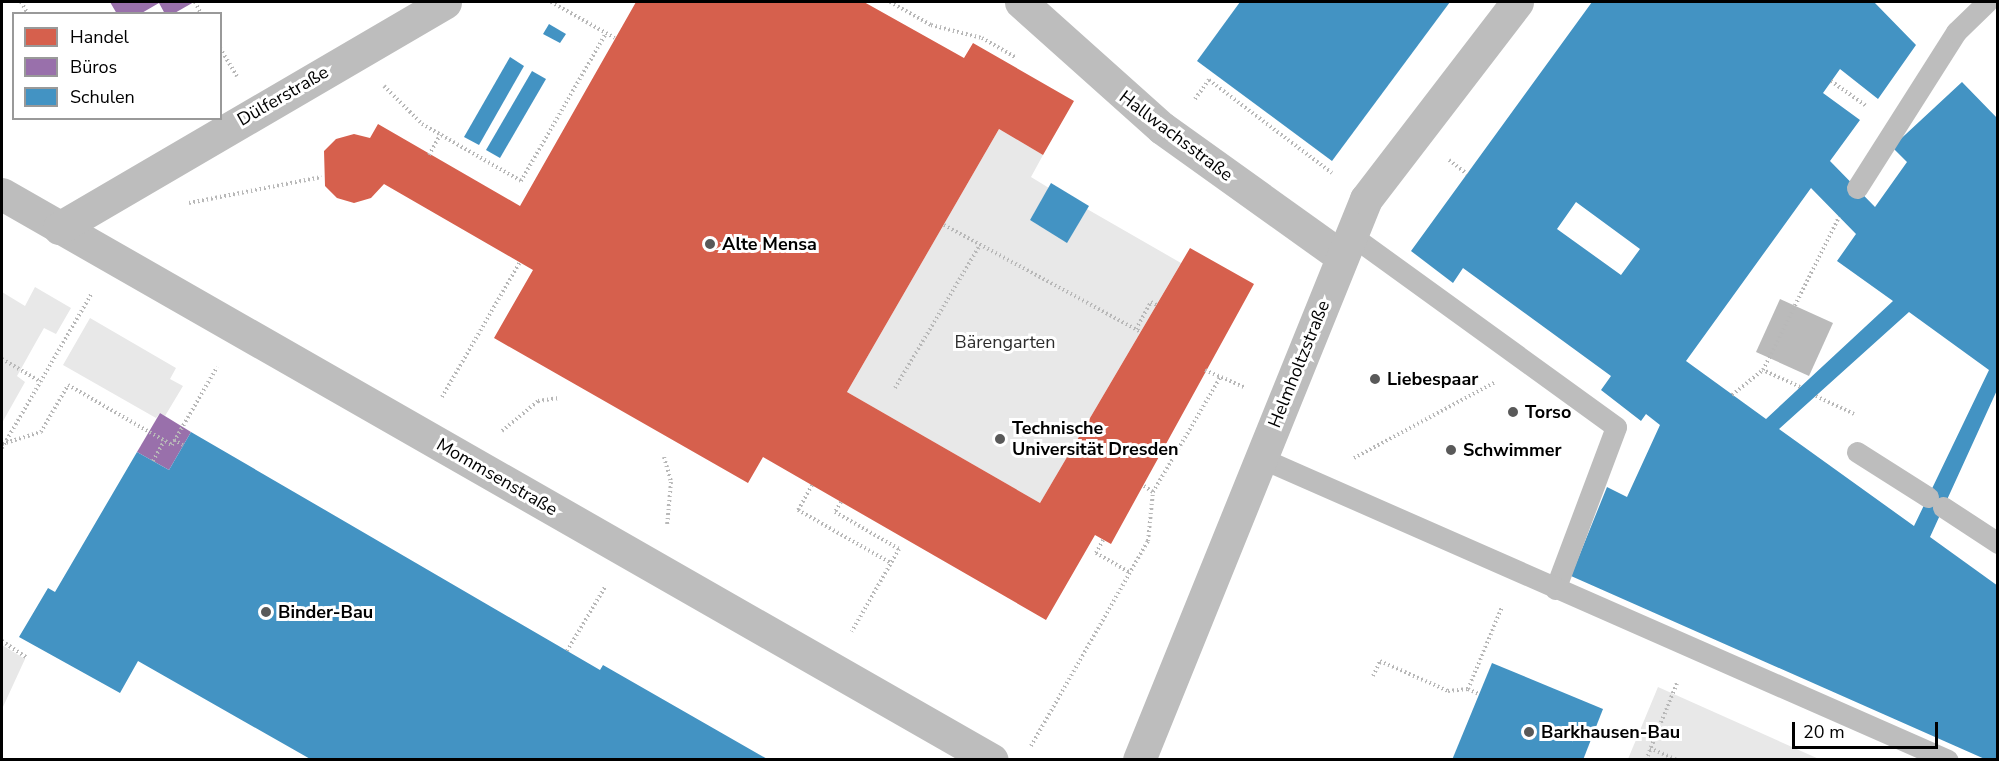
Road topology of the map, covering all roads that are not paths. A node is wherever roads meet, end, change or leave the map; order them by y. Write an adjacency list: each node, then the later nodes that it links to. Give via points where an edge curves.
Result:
1 (445, 2): 7 (street, Dülferstraße)
2 (1021, 2): 8 (street, Hallwachsstraße, via 1162,128)
3 (1517, 2): 8 (street, Helmholtzstraße, via 1366,199)
4 (1987, 2): 5 (lane, via 1956,32)
5 (1857, 188)
6 (2, 194): 7 (street, Mommsenstraße)
7 (59, 228): 13 (street, Mommsenstraße)
8 (1347, 246): 10 (street, Helmholtzstraße); 12 (lane, via 1513,354 1616,427)
9 (1857, 452): 11 (lane)
10 (1261, 458): 12 (lane); 14 (street, Helmholtzstraße)
11 (1998, 543)
12 (1554, 589): 15 (lane)
13 (992, 759)
14 (1140, 759)
15 (1948, 759)

